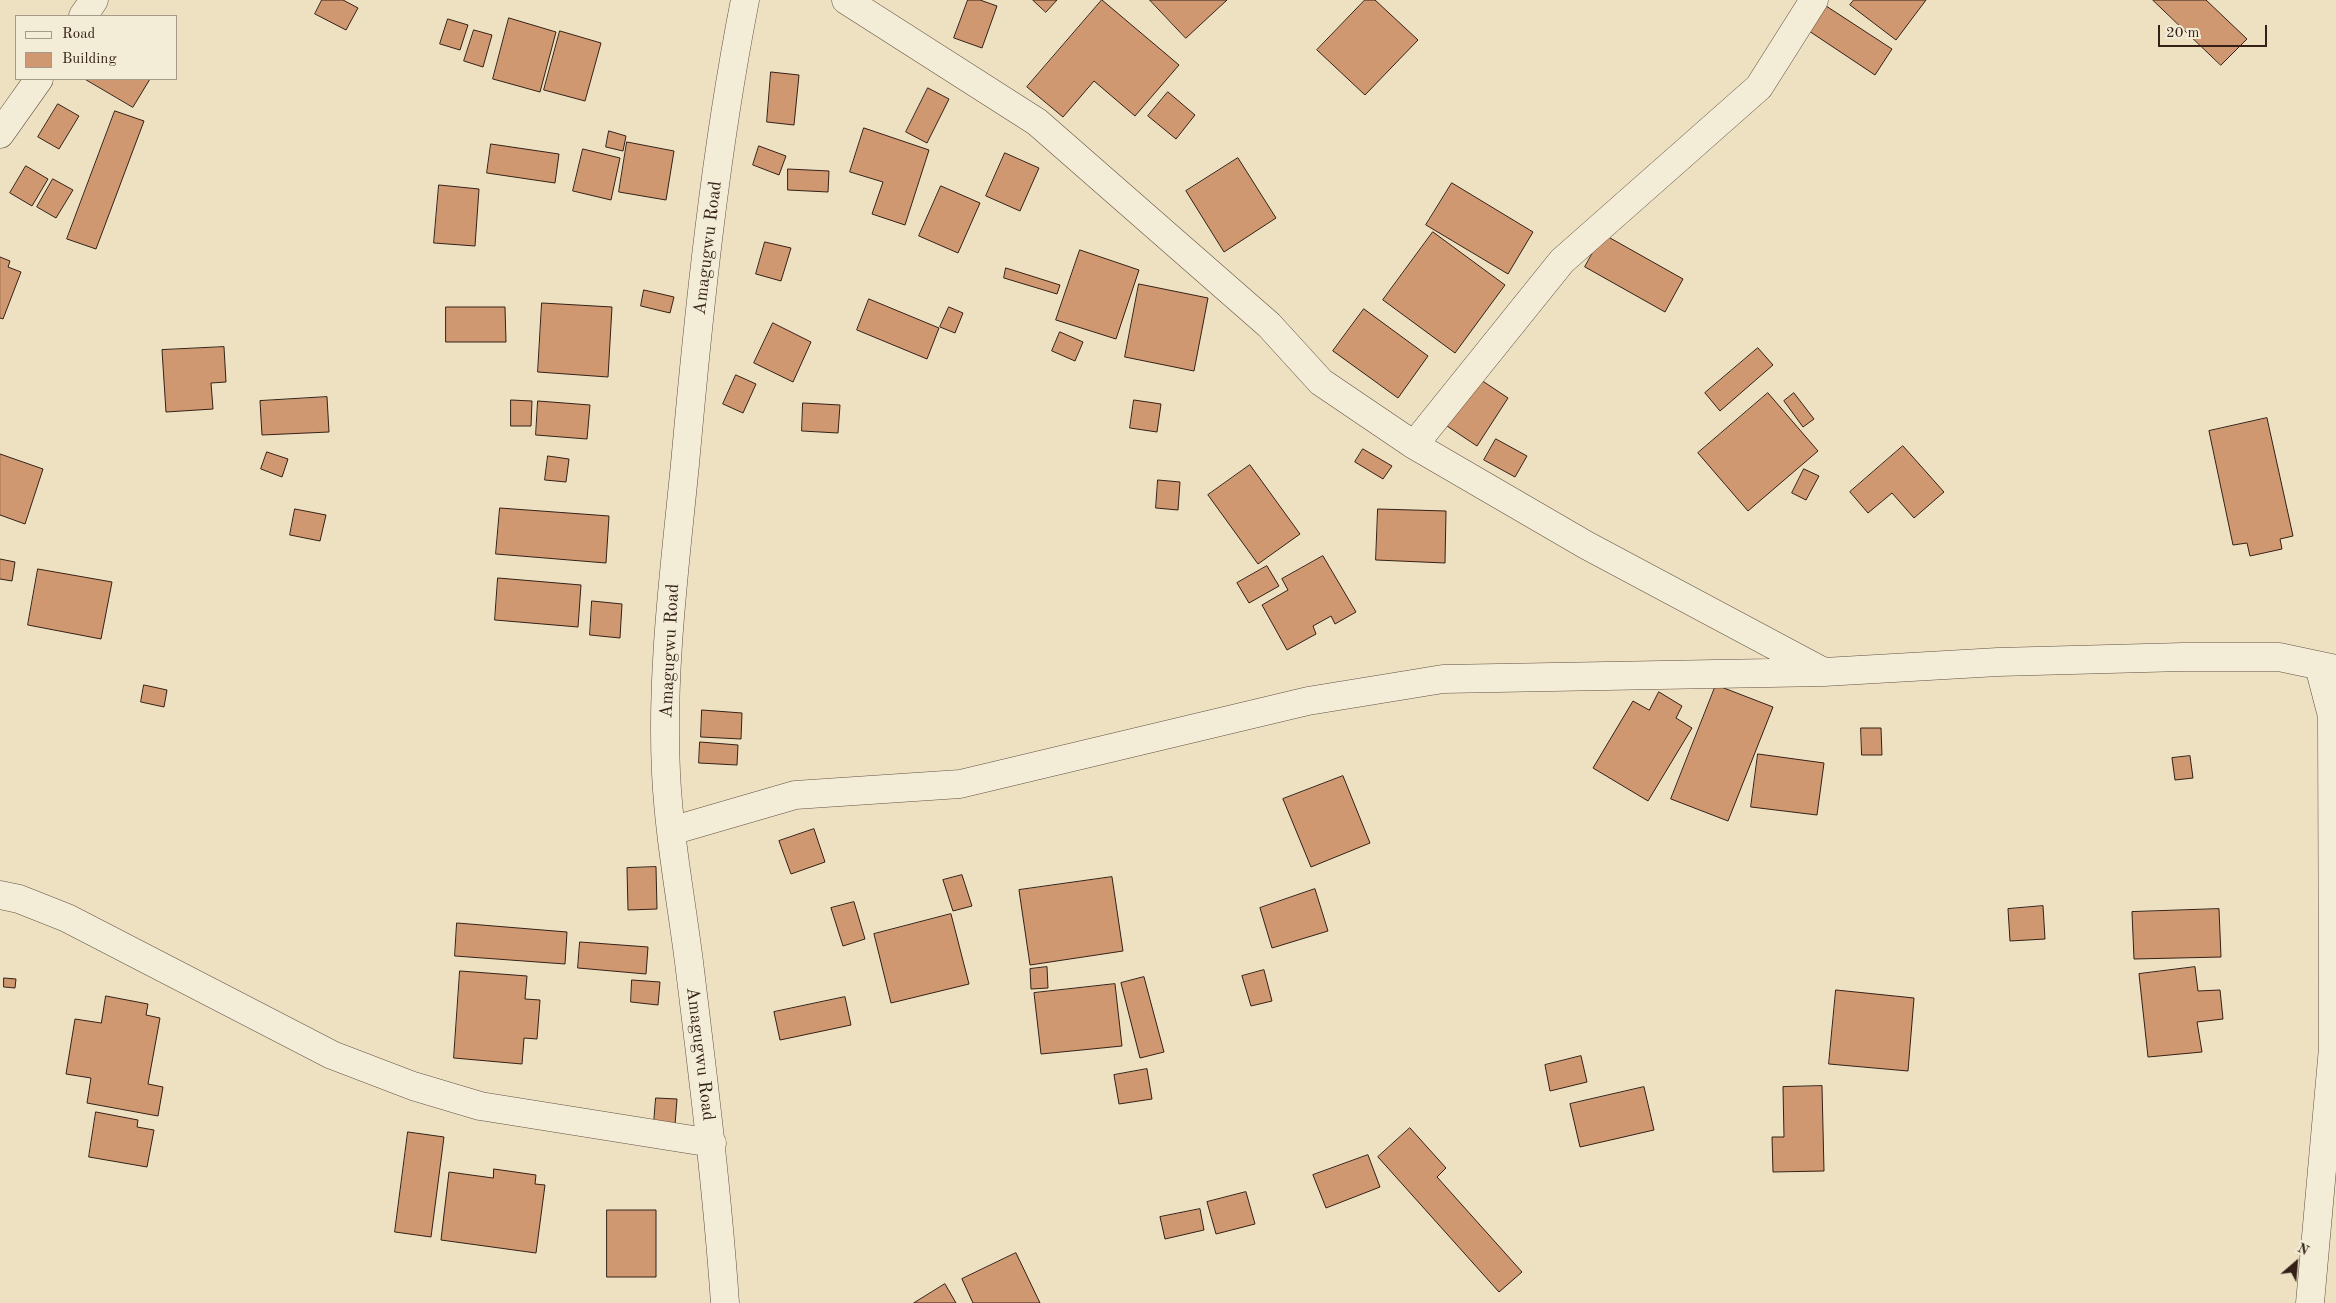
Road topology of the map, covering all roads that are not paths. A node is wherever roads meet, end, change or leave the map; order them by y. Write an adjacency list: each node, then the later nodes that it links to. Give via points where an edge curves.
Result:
1 (94, 0): 5 (street)
2 (745, 0): 11 (street, Amagugwu Road, via 700,299 676,558 665,705)
3 (846, 0): 8 (street, via 1037,122 1269,325 1321,382)
4 (1814, 0): 8 (street, via 1759,87 1562,261)
5 (84, 15)
6 (38, 80): 7 (street)
7 (0, 134)
8 (1414, 445): 10 (street, via 1586,545)
9 (2327, 667): 10 (street, via 2280,657 1998,662); 15 (street, via 2332,716 2332,1048)
10 (1824, 672): 11 (street, via 1443,679 1308,701 960,784 795,795)
11 (671, 831): 13 (street, Amagugwu Road)
12 (0, 895): 13 (street, via 67,918 332,1054 413,1086 480,1106)
13 (712, 1143): 14 (street, Amagugwu Road)
14 (725, 1303)
15 (2310, 1303)

